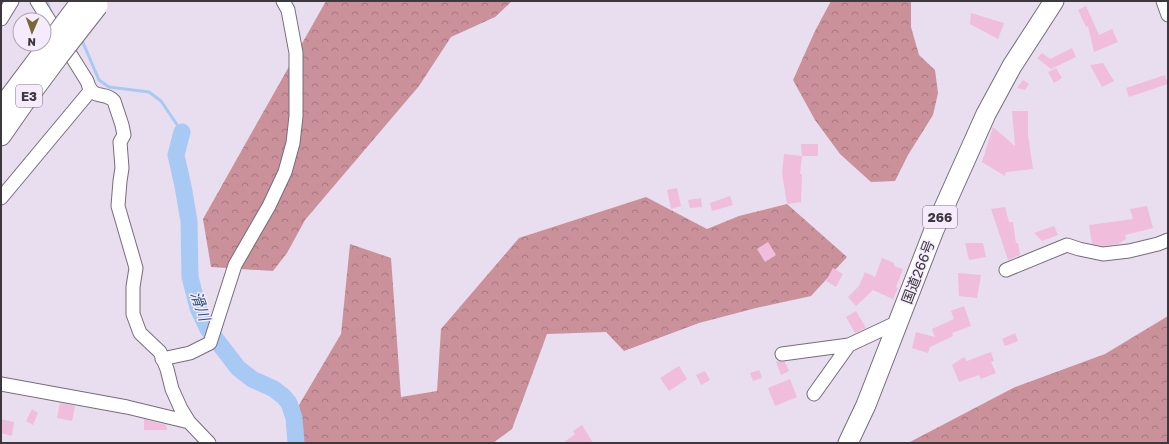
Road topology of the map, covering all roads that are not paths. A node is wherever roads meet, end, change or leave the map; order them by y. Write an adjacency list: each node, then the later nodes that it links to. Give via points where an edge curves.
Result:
1 (12, 1): 8 (street)
2 (37, 1): 10 (street, via 88,81)
3 (283, 1): 18 (street, via 288,10 296,53 296,116 293,144 285,172 269,206 235,265 210,343 190,353)
4 (1054, 1): 16 (highway, 国道266号 / 266, via 1012,66 986,114 934,230)
5 (1163, 1): 7 (street)
6 (94, 3): 9 (highway, E3, bridge)
7 (1168, 15)
8 (1, 19)
9 (51, 54): 11 (highway, E3); 12 (highway, E3, via 24,103)
10 (90, 90): 13 (street); 18 (street, via 113,100 122,125 124,135 120,142 122,168 118,206 136,268 132,287 133,314 140,333 160,352)
11 (1, 108)
12 (1, 136)
13 (1, 198)
14 (1168, 240): 15 (street, via 1129,251 1104,254 1079,250 1067,245)
15 (1006, 270)
16 (898, 322): 17 (street, via 849,345); 22 (highway, 国道266号 / 266, via 866,405)
17 (782, 354)
18 (162, 359): 20 (street, via 172,389)
19 (1, 384): 20 (street, via 127,407)
20 (189, 422): 21 (street)
21 (209, 443)
22 (848, 443)

